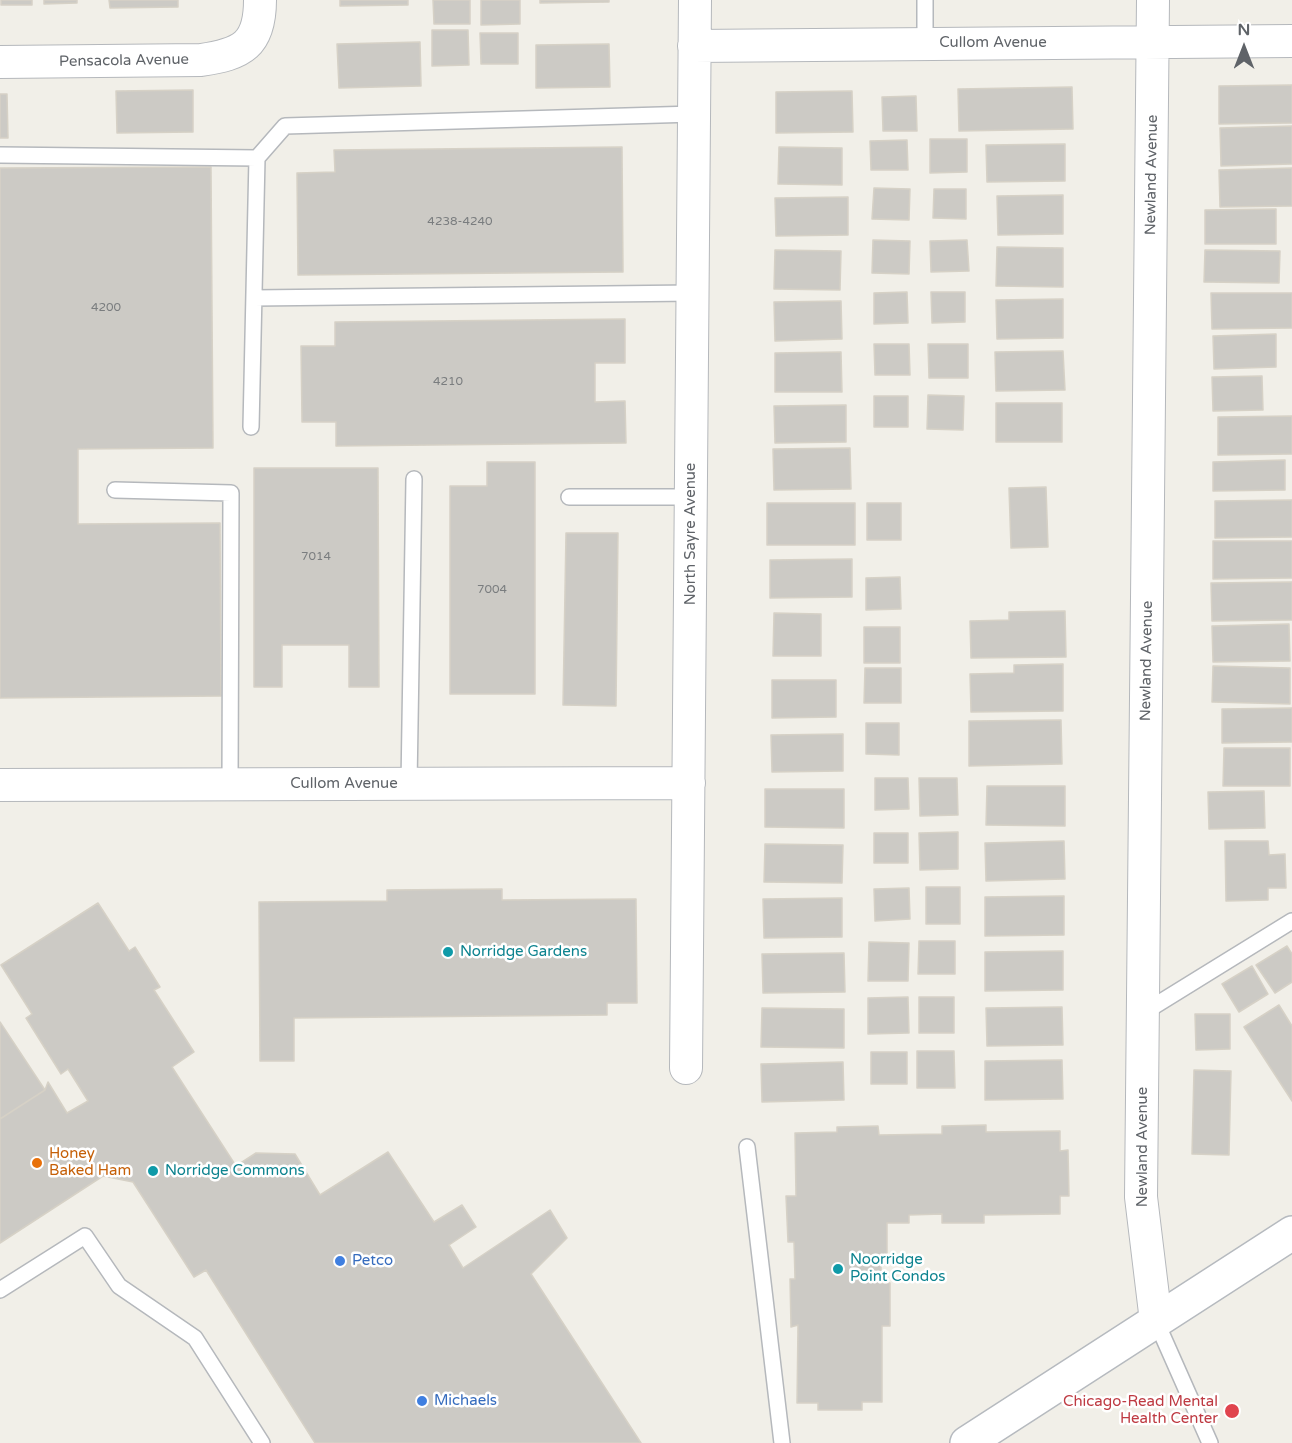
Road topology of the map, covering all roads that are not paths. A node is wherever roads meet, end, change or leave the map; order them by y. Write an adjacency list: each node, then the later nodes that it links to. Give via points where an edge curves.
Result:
1 (261, 0): 9 (street, Pensacola Avenue, via 254,35 233,54 201,60)
2 (695, 0): 8 (street, North Sayre Avenue)
3 (925, 0): 7 (lane)
4 (1153, 0): 6 (street, Newland Avenue)
5 (1292, 41): 6 (street, Cullom Avenue)
6 (1153, 42): 7 (street, Cullom Avenue); 25 (street, Newland Avenue)
7 (925, 44): 8 (street, Cullom Avenue)
8 (694, 46): 10 (street, North Sayre Avenue)
9 (0, 62)
10 (694, 114): 12 (lane, via 285,126); 13 (street, North Sayre Avenue)
11 (0, 155): 12 (lane)
12 (257, 158): 14 (lane)
13 (693, 293): 14 (lane); 19 (street, North Sayre Avenue)
14 (254, 298): 15 (lane)
15 (251, 427)
16 (414, 479): 22 (lane)
17 (115, 490): 21 (lane, via 231,493)
18 (569, 497): 19 (lane)
19 (691, 497): 20 (street, North Sayre Avenue)
20 (689, 783): 22 (street, Cullom Avenue); 26 (street, North Sayre Avenue)
21 (230, 784): 22 (street, Cullom Avenue); 23 (street, Cullom Avenue)
22 (409, 784)
23 (0, 785)
24 (1292, 921): 25 (lane)
25 (1143, 1013): 30 (street, Newland Avenue, via 1141,1197)
26 (686, 1068)
27 (747, 1146): 32 (lane)
28 (1292, 1233): 30 (main road)
29 (0, 1290): 31 (lane, via 86,1236 119,1286 195,1338)
30 (1156, 1321): 33 (main road); 34 (lane)
31 (262, 1443)
32 (782, 1443)
33 (968, 1443)
34 (1210, 1443)

